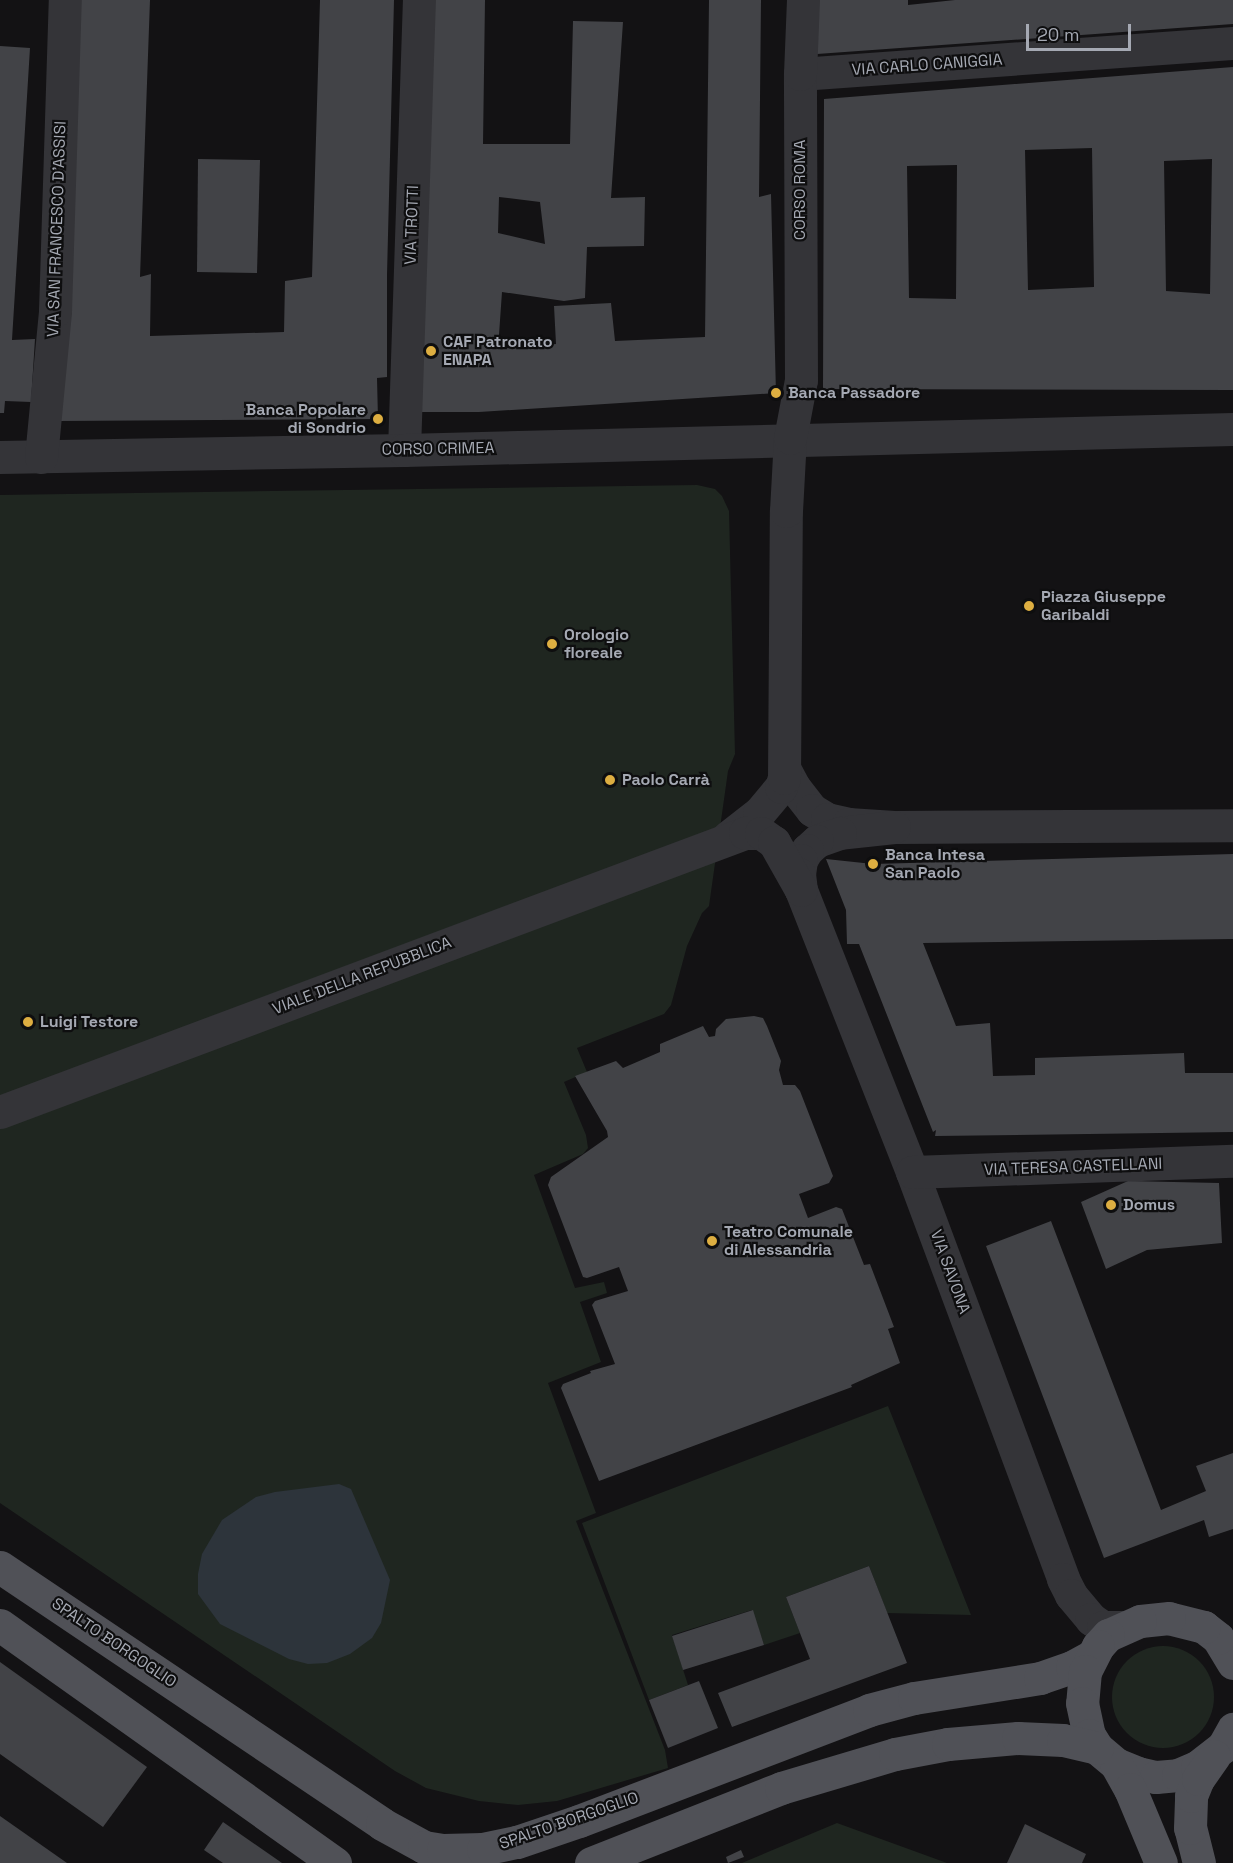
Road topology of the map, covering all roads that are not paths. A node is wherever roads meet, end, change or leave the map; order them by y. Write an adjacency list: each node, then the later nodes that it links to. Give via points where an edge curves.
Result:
1 (65, 0): 11 (street, VIA SAN FRANCESCO D'ASSISI, via 55,311)
2 (419, 0): 9 (street, VIA TROTTI)
3 (803, 0): 5 (street, CORSO ROMA)
4 (1233, 43): 5 (street, VIA CARLO CANIGGIA)
5 (800, 74): 7 (street, CORSO ROMA, via 801,380)
6 (1233, 429): 7 (street, CORSO CRIMEA)
7 (790, 438): 8 (street, CORSO CRIMEA); 12 (street)
8 (717, 442): 9 (street, CORSO CRIMEA); 12 (street, via 746,448 759,457 776,483)
9 (404, 450): 11 (street, CORSO CRIMEA)
10 (0, 457): 11 (street, CORSO CRIMEA)
11 (41, 457)
12 (786, 512): 13 (street)
13 (785, 770): 15 (street, via 803,801 827,819); 16 (street, via 781,787 772,799 744,827)
14 (1233, 825): 15 (street)
15 (894, 827): 17 (street, via 852,831 817,841 801,860)
16 (723, 840): 17 (street, via 745,833 769,837); 18 (street, VIALE DELLA REPUBBLICA)
17 (801, 890): 20 (street, VIA SAVONA)
18 (0, 1112)
19 (1233, 1161): 20 (street, VIA TERESA CASTELLANI)
20 (912, 1172): 24 (street, VIA SAVONA, via 1063,1579 1091,1619 1103,1627)
21 (0, 1567): 25 (main road, SPALTO BORGOGLIO, via 402,1836 443,1851 517,1842 869,1710 914,1698 1040,1678)
22 (1219, 1622): 24 (main road, via 1169,1618); 26 (main road, via 1218,1638)
23 (0, 1624): 29 (main road)
24 (1123, 1627): 25 (main road, via 1108,1635)
25 (1092, 1656): 28 (main road, via 1085,1671 1082,1703 1089,1735)
26 (1233, 1662)
27 (1224, 1742): 28 (main road, via 1197,1767 1178,1775 1156,1777 1138,1773); 32 (main road, via 1191,1796 1190,1828)
28 (1106, 1756): 30 (main road, via 1052,1739 1018,1738 948,1744 895,1754 781,1788); 31 (main road, via 1130,1789)
29 (335, 1863)
30 (591, 1863)
31 (1161, 1863)
32 (1199, 1863)

